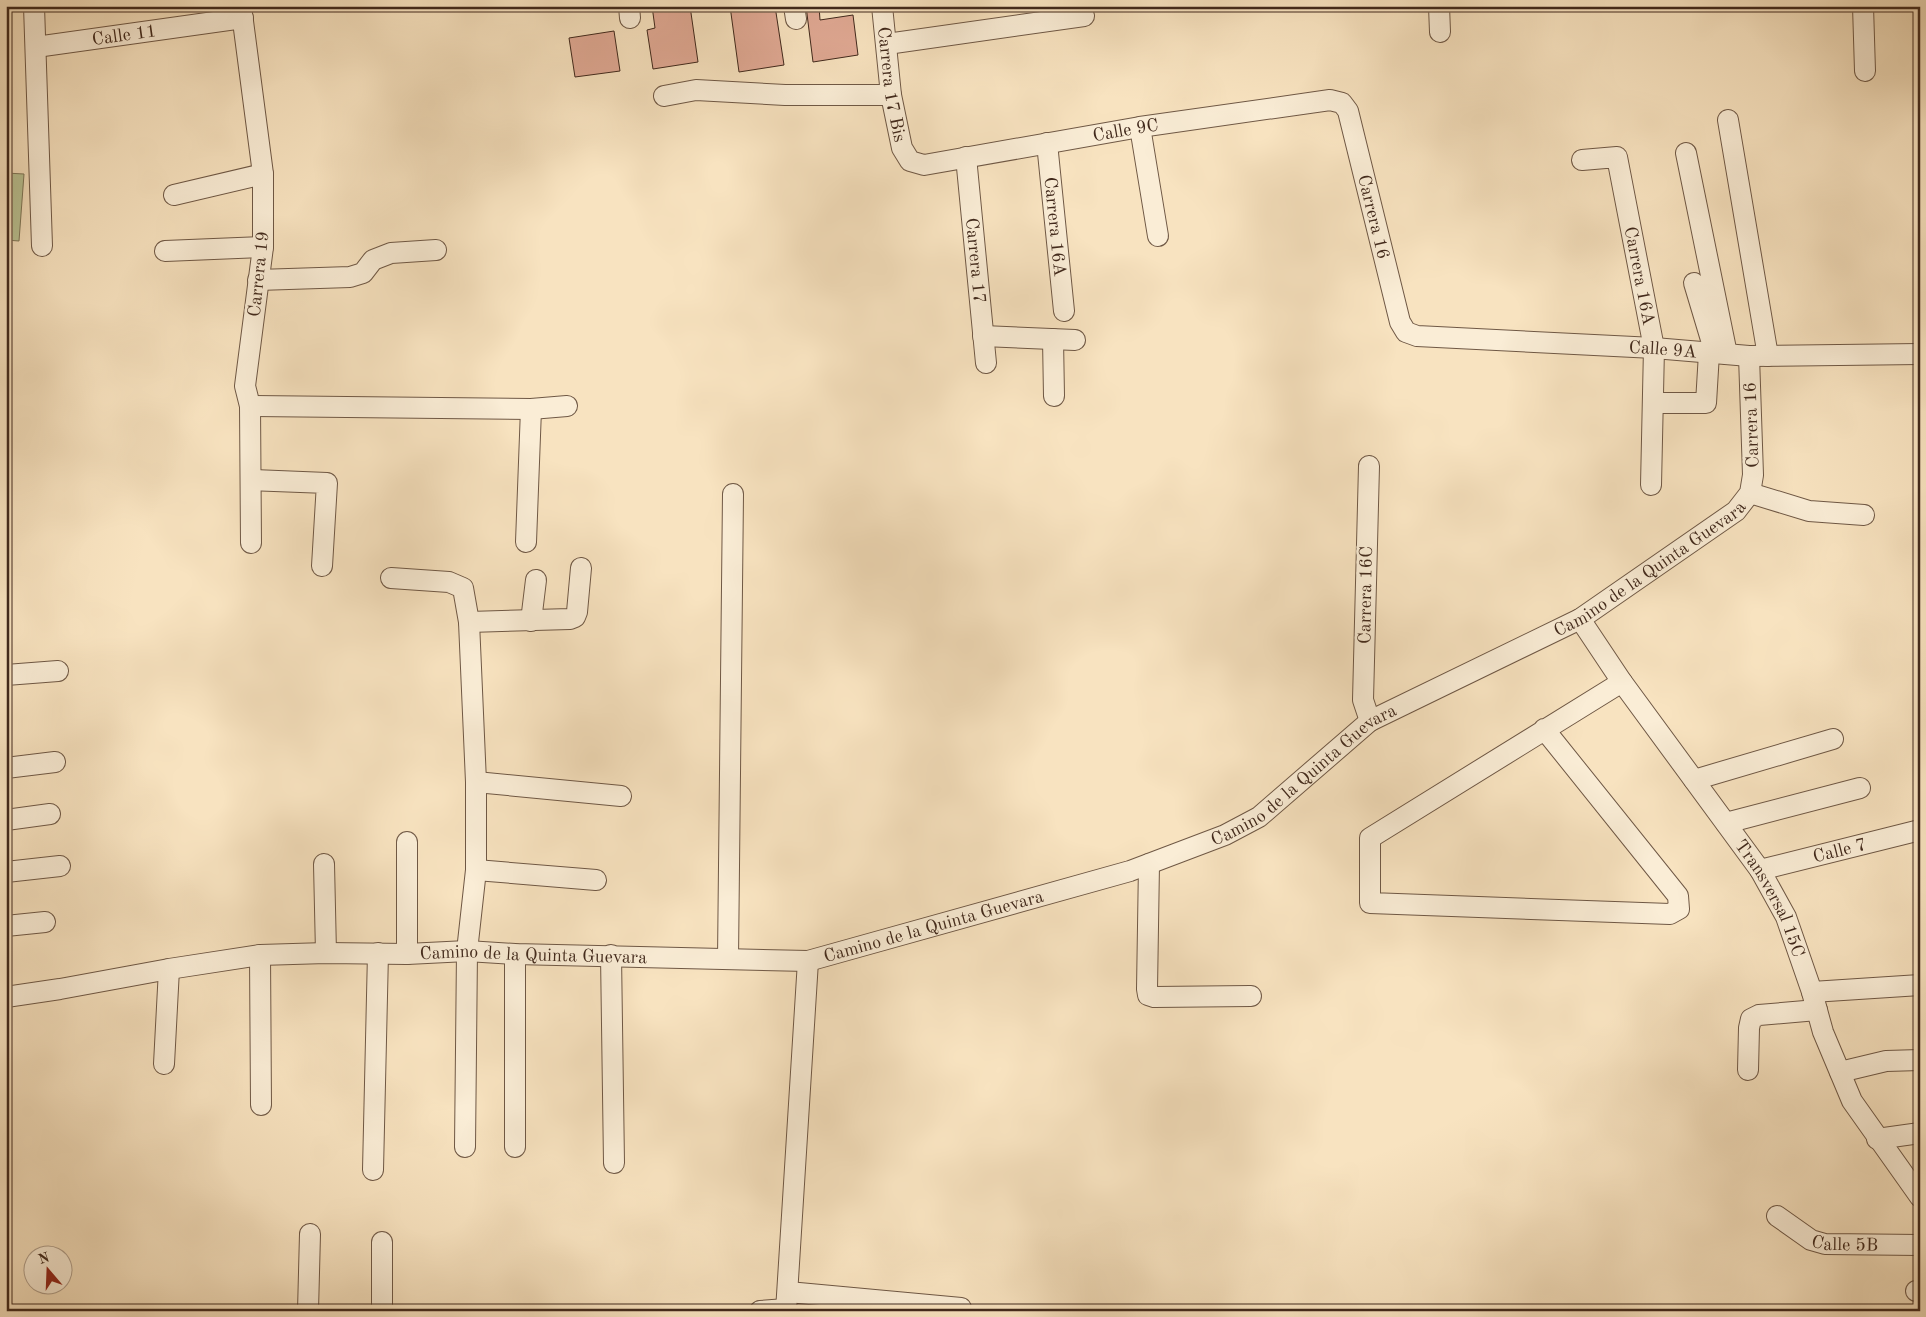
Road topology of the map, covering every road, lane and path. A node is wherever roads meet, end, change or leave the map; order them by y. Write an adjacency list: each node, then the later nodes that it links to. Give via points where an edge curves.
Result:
1 (34, 6): 9 (street)
2 (882, 6): 8 (street, Carrera 17 Bis)
3 (1439, 6): 7 (street)
4 (1863, 6): 10 (street)
5 (242, 12): 9 (street, Calle 11); 21 (street, Carrera 19)
6 (1084, 16): 8 (street)
7 (1440, 32)
8 (887, 44): 11 (street, Carrera 17 Bis)
9 (36, 47): 24 (street)
10 (1865, 71)
11 (891, 95): 12 (street, via 784,95 696,90); 20 (street, Carrera 17 Bis, via 902,148)
12 (664, 96)
13 (1342, 103): 15 (street, Calle 9C, via 1330,100); 31 (street, Carrera 16, via 1348,111 1400,322)
14 (1728, 120): 38 (street, Carrera 16)
15 (1140, 127): 16 (street, Calle 9C); 23 (street)
16 (1047, 143): 18 (street, Calle 9C); 30 (street, Carrera 16A)
17 (1686, 153): 36 (street)
18 (966, 157): 20 (street, Calle 9C, via 924,164); 32 (street, Carrera 17)
19 (1582, 160): 35 (street, Carrera 16A, via 1617,157)
20 (910, 161)
21 (263, 174): 22 (street); 25 (street, Carrera 19)
22 (174, 195)
23 (1158, 236)
24 (42, 246)
25 (262, 247): 27 (street); 28 (street, Carrera 19)
26 (436, 250): 28 (street, via 391,253 372,260 363,273 350,277)
27 (165, 251)
28 (258, 280): 42 (street, Carrera 19, via 245,386)
29 (1694, 283): 36 (street)
30 (1064, 311)
31 (1406, 332): 35 (street, Calle 9A, via 1417,336)
32 (983, 336): 33 (street); 39 (street, Carrera 17)
33 (1053, 339): 34 (street); 40 (street)
34 (1075, 340)
35 (1654, 348): 36 (street, Calle 9A); 41 (street, Carrera 16A)
36 (1717, 353): 38 (street, Calle 9A); 41 (street, via 1706,403)
37 (1920, 354): 38 (street, Calle 9A)
38 (1759, 356): 48 (street, Carrera 16, via 1754,476)
39 (986, 363)
40 (1054, 396)
41 (1653, 403): 47 (street, Carrera 16A)
42 (250, 406): 44 (street); 46 (street, Carrera 19)
43 (567, 406): 44 (street)
44 (531, 408): 52 (street)
45 (1369, 466): 63 (street, Carrera 16C, via 1363,700)
46 (251, 480): 51 (street, Carrera 19); 53 (street, via 327,483)
47 (1651, 485)
48 (1750, 493): 50 (street, via 1809,511); 57 (street, Camino de la Quinta Guevara, via 1736,511)
49 (733, 494): 93 (street)
50 (1864, 515)
51 (251, 542)
52 (526, 542)
53 (322, 566)
54 (581, 568): 58 (street, via 575,617)
55 (391, 578): 59 (street, via 448,582 462,588)
56 (536, 580): 58 (street)
57 (1580, 619): 62 (street, Transversal 15C); 63 (street, Camino de la Quinta Guevara)
58 (531, 621): 59 (street)
59 (469, 622): 69 (street)
60 (58, 671): 61 (street)
61 (6, 675)
62 (1616, 686): 64 (street); 68 (street, Transversal 15C)
63 (1370, 722): 78 (street, Camino de la Quinta Guevara, via 1259,817 1225,835)
64 (1544, 729): 64 (street, via 1370,838 1370,903 1670,914 1679,909 1678,896)
65 (1833, 739): 68 (street)
66 (55, 762): 67 (street)
67 (6, 768)
68 (1694, 780): 74 (street, Transversal 15C)
69 (476, 782): 71 (street); 80 (street)
70 (1860, 788): 74 (street)
71 (621, 796)
72 (50, 814): 73 (street)
73 (6, 820)
74 (1726, 823): 81 (street, Transversal 15C)
75 (1920, 830): 81 (street, Calle 7)
76 (407, 842): 89 (street)
77 (324, 864): 87 (street)
78 (1149, 864): 94 (street, Camino de la Quinta Guevara); 97 (street, via 1148,995)
79 (60, 866): 82 (street)
80 (476, 870): 83 (street); 86 (street)
81 (1760, 870): 99 (street, Transversal 15C, via 1786,917)
82 (6, 872)
83 (596, 880)
84 (45, 922): 85 (street)
85 (6, 926)
86 (467, 951): 89 (street, Camino de la Quinta Guevara); 90 (street, Camino de la Quinta Guevara); 107 (street)
87 (326, 953): 88 (street, Camino de la Quinta Guevara); 91 (street, Camino de la Quinta Guevara)
88 (378, 953): 89 (street, Camino de la Quinta Guevara); 110 (street)
89 (407, 954)
90 (515, 954): 92 (street, Camino de la Quinta Guevara); 108 (street)
91 (260, 955): 95 (street, Camino de la Quinta Guevara); 104 (street)
92 (610, 955): 93 (street, Camino de la Quinta Guevara); 109 (street)
93 (728, 959): 94 (street, Camino de la Quinta Guevara)
94 (808, 961): 116 (street)
95 (169, 969): 98 (street, Camino de la Quinta Guevara); 101 (street)
96 (1920, 985): 99 (street)
97 (1250, 996)
98 (6, 997)
99 (1814, 1001): 102 (street, via 1751,1019); 103 (street, Transversal 15C)
100 (1920, 1060): 103 (street, via 1886,1061)
101 (164, 1064)
102 (1748, 1070)
103 (1840, 1072): 106 (street, Transversal 15C, via 1852,1100)
104 (261, 1104)
105 (1920, 1133): 106 (street)
106 (1877, 1139): 111 (street, Transversal 15C)
107 (465, 1147)
108 (515, 1147)
109 (614, 1163)
110 (373, 1170)
111 (1920, 1198)
112 (1777, 1216): 115 (street, Calle 5B, via 1811,1240 1825,1244)
113 (310, 1234): 118 (street)
114 (382, 1242): 119 (street)
115 (1920, 1245)
116 (787, 1304): 117 (street); 120 (street)
117 (961, 1308)
118 (308, 1311)
119 (382, 1311)
120 (760, 1311)

